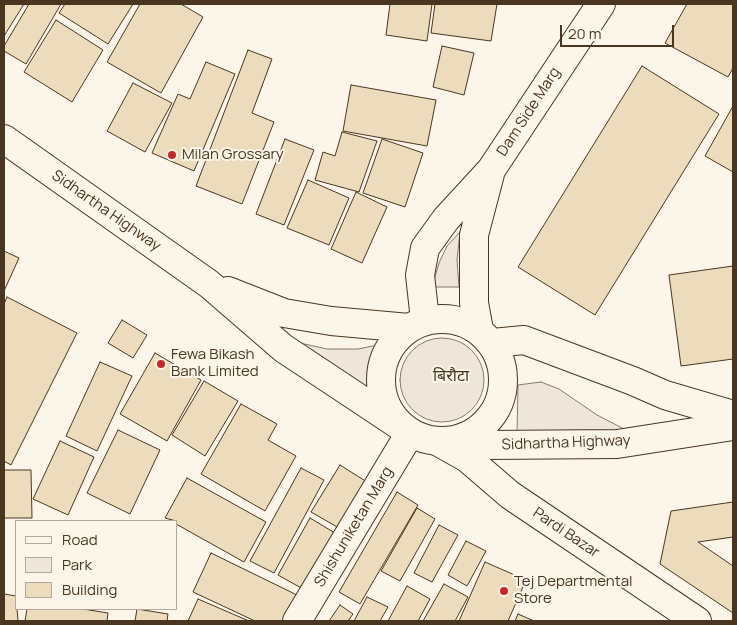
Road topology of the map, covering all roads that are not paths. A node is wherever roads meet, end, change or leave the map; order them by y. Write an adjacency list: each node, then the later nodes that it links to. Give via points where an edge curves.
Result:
1 (601, 4): 3 (main road, Dam Side Marg)
2 (4, 139): 4 (main road, Sidhartha Highway)
3 (491, 170): 5 (main road, via 446,219 425,248); 6 (main road, via 474,235 474,303)
4 (209, 284): 5 (main road, Sidhartha Highway, via 284,313 331,321); 9 (main road, Sidhartha Highway, via 283,348)
5 (417, 324): 6 (main road, via 444,318 462,322); 9 (main road, via 394,340 380,375 382,394 390,412)
6 (485, 337): 7 (main road, via 524,340 665,395); 10 (main road, via 501,361 503,381 500,400 491,418 476,432)
7 (733, 415)
8 (733, 426): 10 (main road, Sidhartha Highway, via 617,444 486,445)
9 (406, 430): 10 (main road, via 423,439); 11 (main road, Shishuniketan Marg)
10 (448, 440): 12 (main road, Pardi Bazar, via 510,495)
11 (298, 621)
12 (697, 621)

